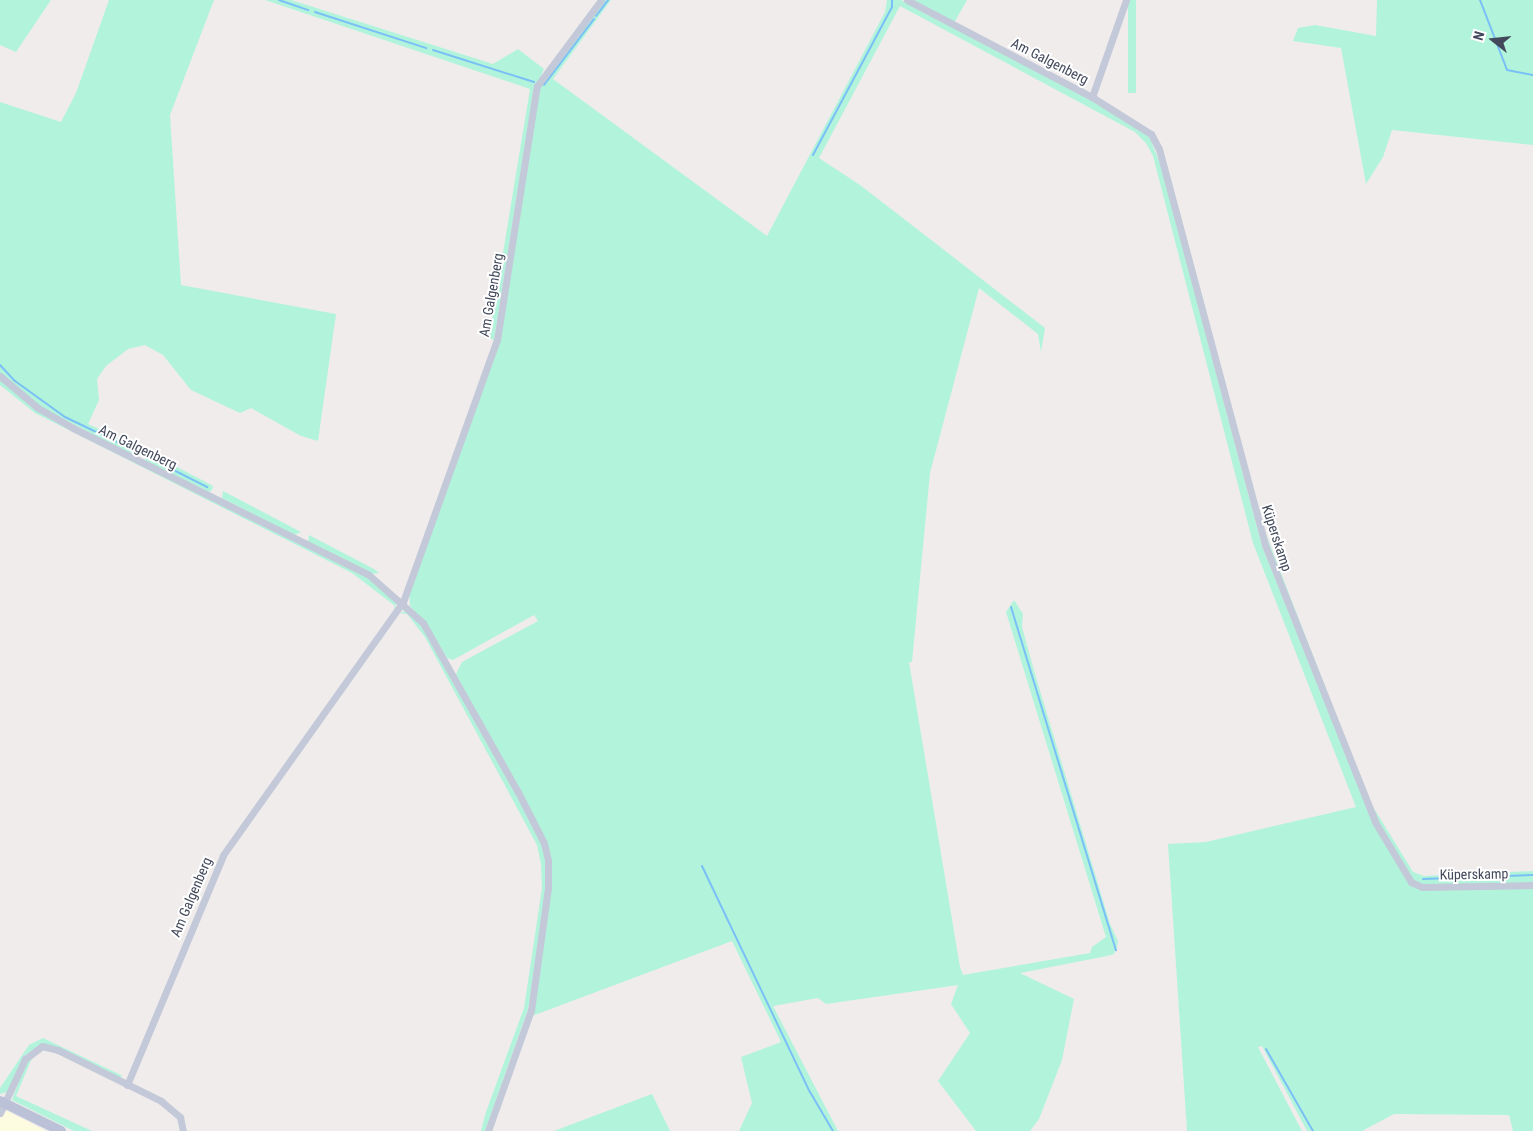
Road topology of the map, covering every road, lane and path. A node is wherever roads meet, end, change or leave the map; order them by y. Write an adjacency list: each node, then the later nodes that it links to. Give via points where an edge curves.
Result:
1 (601, 0): 6 (street, Am Galgenberg, via 538,86 497,340)
2 (907, 0): 4 (street, Am Galgenberg)
3 (1126, 0): 4 (street, Am Galgenberg)
4 (1092, 97): 7 (street, Küperskamp, via 1137,123 1151,134 1159,149 1264,545 1375,822 1411,882 1422,887)
5 (0, 376): 6 (street, Am Galgenberg, via 38,408 73,428 368,575)
6 (403, 602): 8 (street, Am Galgenberg, via 223,855); 12 (street, Am Galgenberg, via 424,623 449,666 540,835 548,860 548,888 531,1010)
7 (1533, 885)
8 (127, 1085): 9 (street, via 58,1050 42,1046 25,1059); 11 (street, via 174,1111)
9 (2, 1106): 10 (main road)
10 (61, 1131)
11 (183, 1131)
12 (488, 1131)

